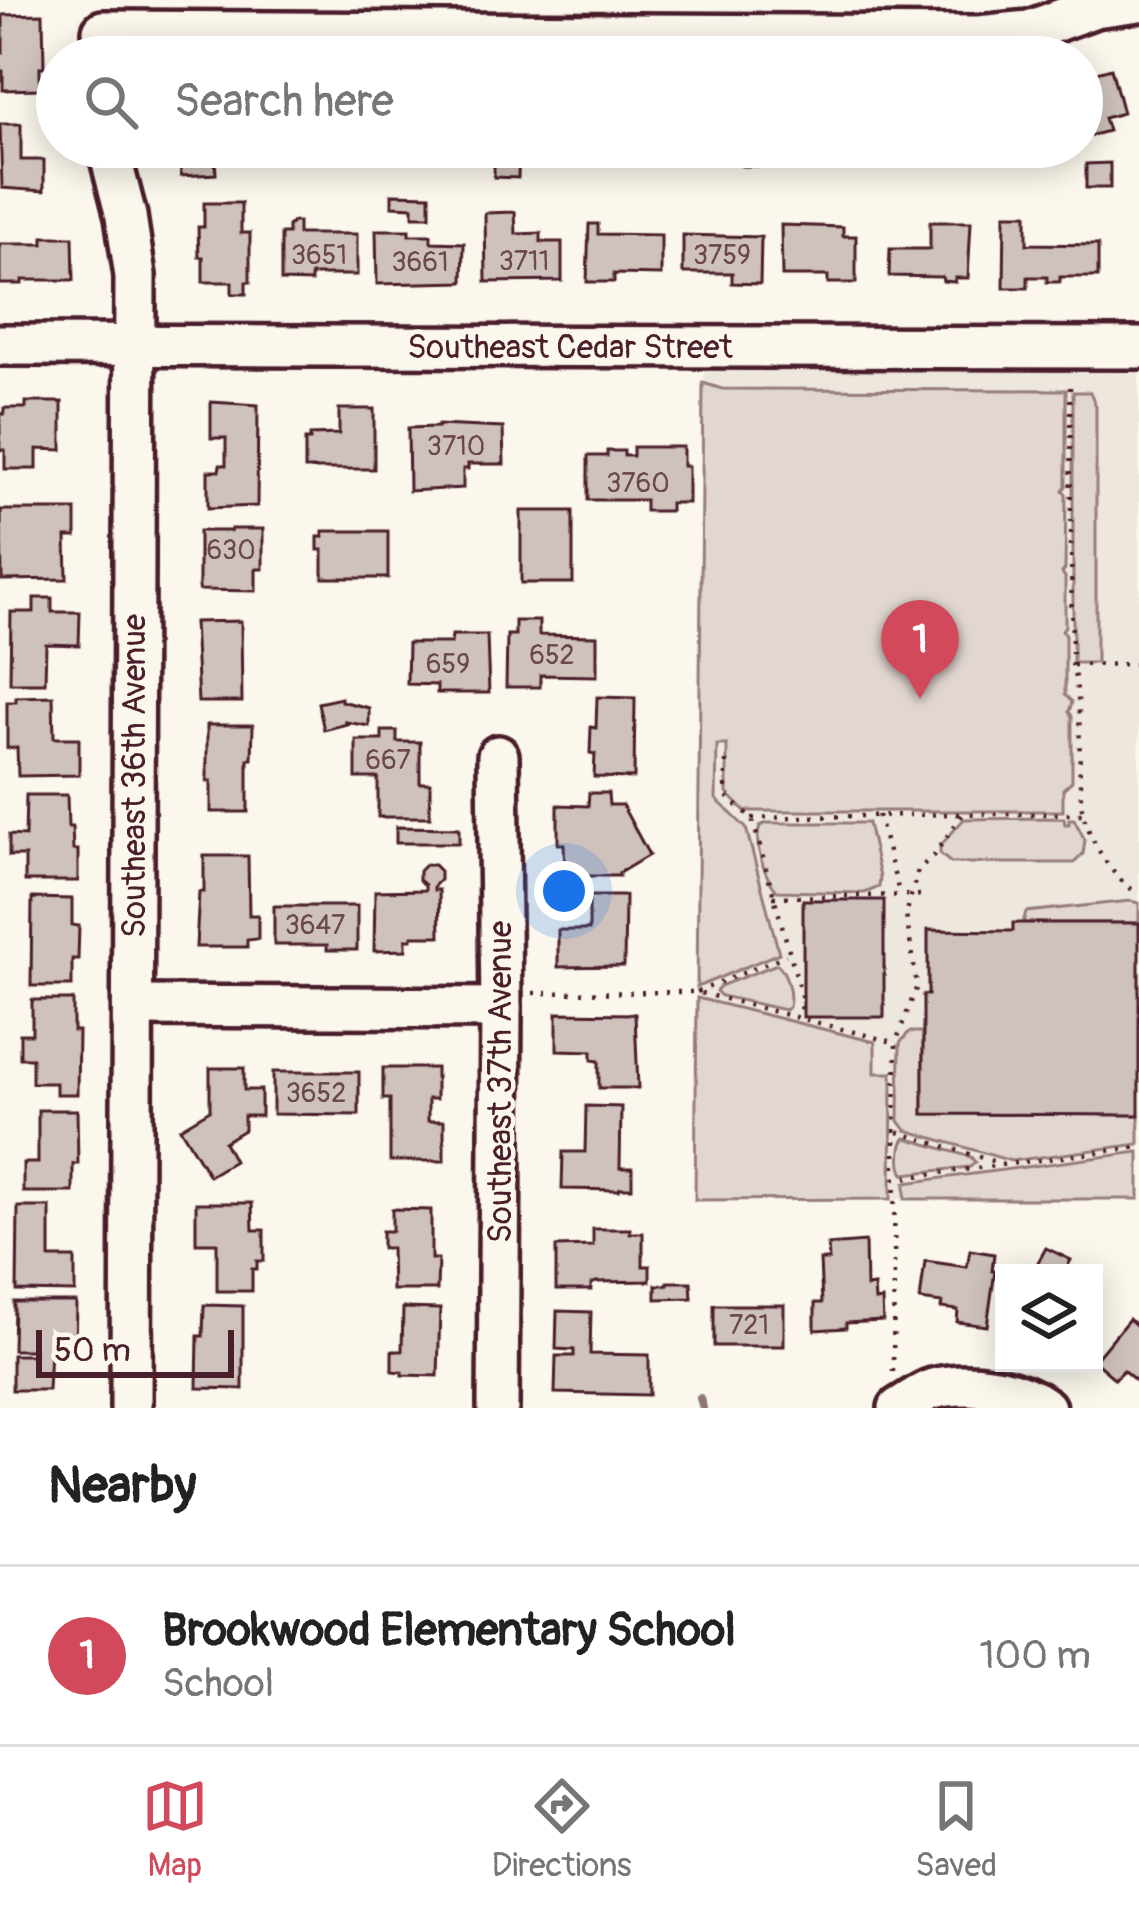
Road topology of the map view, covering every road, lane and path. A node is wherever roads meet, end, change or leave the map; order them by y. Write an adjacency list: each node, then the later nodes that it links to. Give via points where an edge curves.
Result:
1 (1139, 2): 2 (street, via 979,36)
2 (551, 17): 3 (street)
3 (103, 29)
4 (112, 168): 6 (street, Southeast 36th Avenue, via 133,250)
5 (0, 344): 6 (street, Southeast Cedar Street)
6 (136, 345): 7 (street, Southeast Cedar Street); 24 (street, Southeast 36th Avenue)
7 (1139, 348)
8 (1070, 387): 9 (path)
9 (1072, 664): 10 (path); 14 (path)
10 (1139, 664)
11 (498, 756): 25 (street, Southeast 37th Avenue)
12 (726, 761): 16 (path, via 726,796)
13 (963, 814): 14 (path); 15 (path); 20 (path, via 918,871)
14 (1082, 814): 17 (path, via 1107,864)
15 (878, 815): 16 (path); 19 (path)
16 (752, 818): 21 (path)
17 (1139, 893)
18 (928, 895): 20 (path)
19 (900, 896): 20 (path); 21 (path)
20 (911, 896): 27 (path, via 906,915 917,986)
21 (773, 897): 22 (path)
22 (788, 955): 23 (path); 26 (path)
23 (698, 992): 25 (path, via 541,992); 26 (path)
24 (133, 1006): 25 (street); 33 (street, Southeast 36th Avenue)
25 (501, 1008): 34 (street, Southeast 37th Avenue)
26 (801, 1018): 27 (path)
27 (896, 1042): 28 (path)
28 (895, 1131): 30 (path); 31 (path)
29 (1139, 1147): 30 (path)
30 (1007, 1165): 31 (path)
31 (894, 1179): 32 (path)
32 (896, 1396): 35 (street, via 987,1386)
33 (130, 1408)
34 (498, 1408)
35 (1045, 1408)

